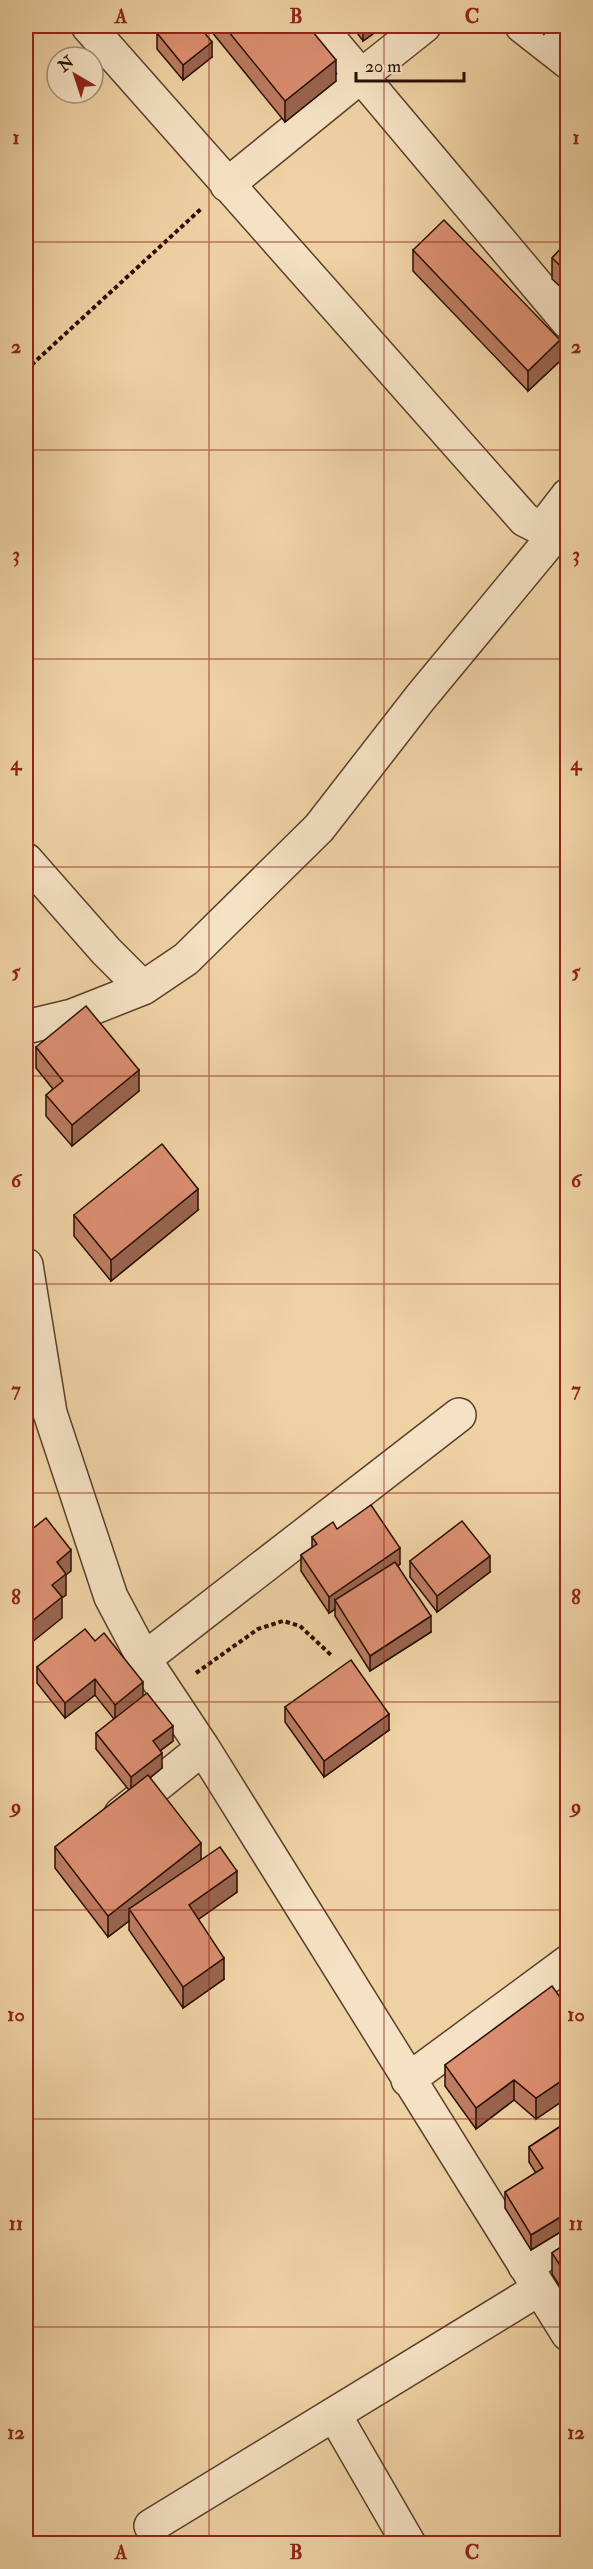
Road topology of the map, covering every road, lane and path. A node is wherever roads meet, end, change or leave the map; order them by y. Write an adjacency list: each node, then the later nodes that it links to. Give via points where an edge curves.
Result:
1 (88, 26): 7 (street)
2 (319, 26): 6 (street)
3 (424, 26): 6 (street)
4 (522, 26): 5 (street)
5 (567, 62)
6 (361, 76): 7 (street); 8 (street)
7 (227, 185): 9 (path); 10 (street, via 525,520 539,527)
8 (567, 322)
9 (26, 370)
10 (567, 495)
11 (567, 519): 13 (street, via 319,828 186,959)
12 (26, 860): 13 (street)
13 (143, 988): 14 (street, via 72,1016)
14 (26, 1027)
15 (26, 1265): 18 (street, via 50,1413 111,1597)
16 (459, 1415): 18 (street)
17 (331, 1655): 19 (path, via 300,1626 283,1621 258,1629)
18 (144, 1659): 19 (street)
19 (166, 1694): 20 (street)
20 (203, 1748): 21 (street); 23 (street)
21 (101, 1831)
22 (567, 1962): 23 (street)
23 (408, 2080): 25 (street)
24 (567, 2241): 25 (street)
25 (532, 2278): 26 (street); 27 (street)
26 (567, 2334)
27 (334, 2414): 28 (street); 29 (street)
28 (151, 2526)
29 (409, 2544)

